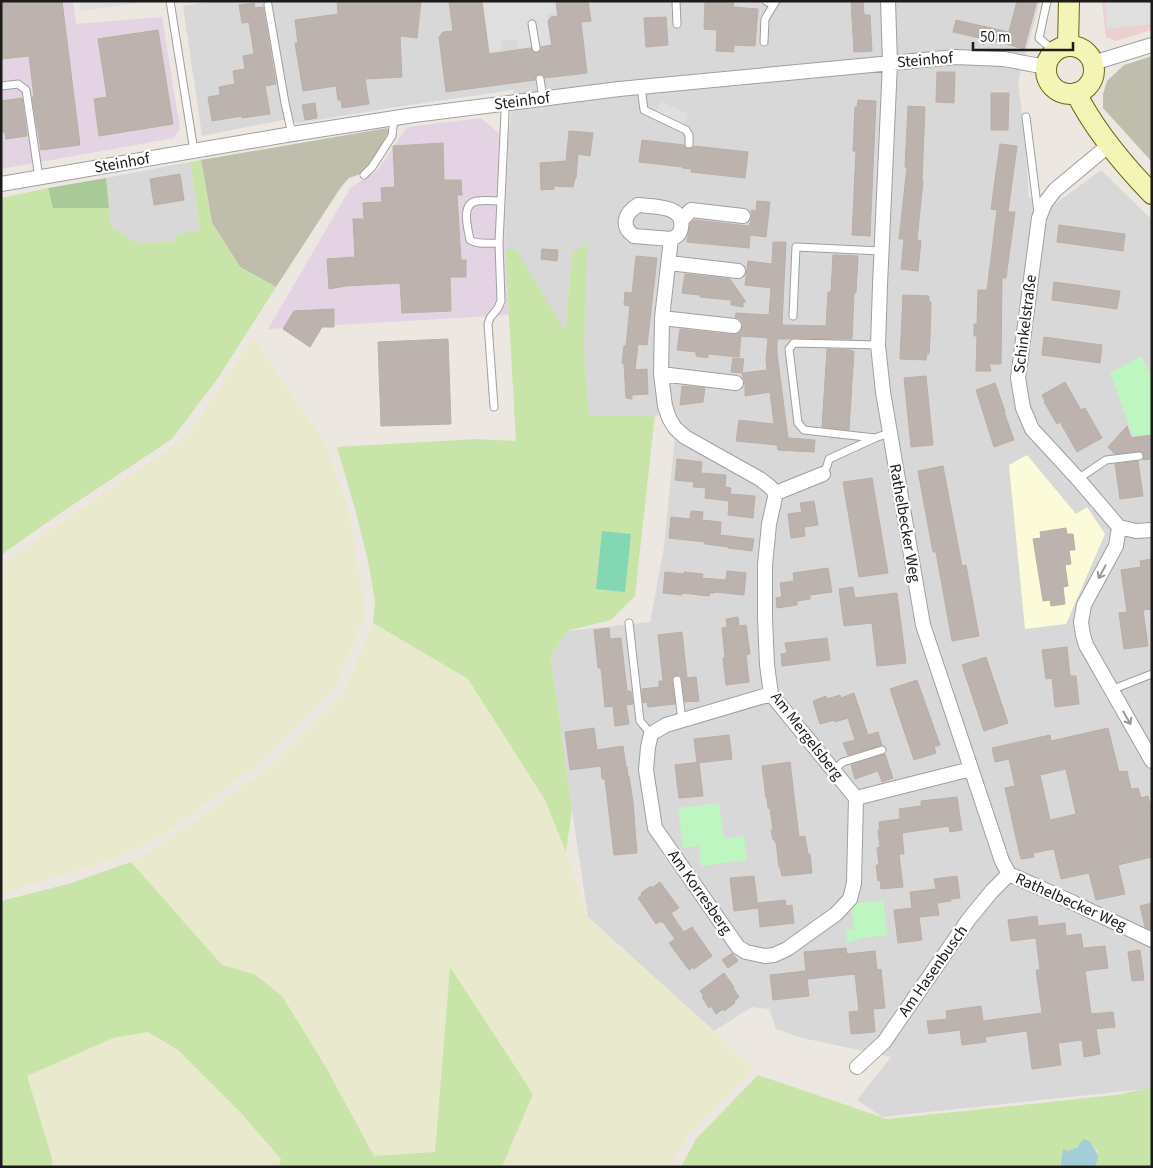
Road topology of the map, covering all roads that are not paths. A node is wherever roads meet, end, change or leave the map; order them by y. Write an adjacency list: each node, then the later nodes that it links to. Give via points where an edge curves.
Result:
1 (170, 1): 28 (lane)
2 (676, 1): 10 (lane)
3 (766, 1): 7 (lane)
4 (888, 1): 15 (street, Rathelbecker Weg)
5 (1047, 1): 14 (lane, via 1039,38)
6 (1068, 1): 14 (street)
7 (774, 3): 11 (lane, via 765,19)
8 (268, 5): 25 (lane)
9 (532, 24): 13 (lane)
10 (677, 24)
11 (764, 42)
12 (1152, 45): 16 (street)
13 (536, 48)
14 (1056, 55): 15 (street, Steinhof, via 1004,59 955,57); 16 (street, via 1076,47 1089,56); 20 (street, via 1046,75 1049,82 1061,92)
15 (890, 63): 19 (street, Steinhof); 39 (street, Rathelbecker Weg)
16 (1092, 63): 20 (street, via 1091,81)
17 (540, 79): 21 (lane)
18 (1, 86): 30 (lane, via 18,84 26,90)
19 (642, 87): 21 (street, Steinhof); 26 (lane, via 644,110 686,130)
20 (1076, 93): 27 (street)
21 (542, 98): 22 (street, Steinhof)
22 (504, 103): 24 (street, Steinhof); 33 (lane)
23 (1026, 117): 35 (lane)
24 (394, 118): 25 (street, Steinhof); 29 (lane, via 392,136)
25 (292, 134): 28 (street, Steinhof)
26 (689, 144)
27 (1109, 145): 32 (street); 35 (street, Schinkelstraße, via 1055,190)
28 (194, 151): 30 (street, Steinhof)
29 (364, 175)
30 (39, 178): 31 (street, Steinhof)
31 (1, 184)
32 (1152, 194)
33 (501, 201): 38 (lane); 38 (lane, via 475,201 466,212 470,240 479,244)
34 (743, 216): 36 (street, via 691,210)
35 (1038, 218): 53 (street, Schinkelstraße, via 1018,378 1023,408 1032,429)
36 (681, 221): 37 (street, via 679,234); 37 (street, via 673,210 664,208 638,205 628,214 626,228 634,236)
37 (671, 239): 40 (street)
38 (499, 243): 48 (lane, via 501,301 488,324)
39 (881, 251): 42 (lane, via 796,247); 45 (street, Rathelbecker Weg)
40 (669, 263): 41 (street); 43 (street)
41 (738, 271)
42 (794, 316)
43 (662, 318): 44 (street); 46 (street)
44 (734, 326)
45 (878, 345): 49 (street, Rathelbecker Weg); 50 (lane, via 794,343 789,349 798,423 804,430)
46 (662, 374): 47 (street); 54 (street, via 666,406 675,428 685,437 760,479)
47 (736, 383)
48 (494, 407)
49 (889, 433): 50 (lane); 66 (street, Rathelbecker Weg, via 924,625)
50 (875, 438): 52 (lane, via 828,458)
51 (1139, 456): 53 (lane, via 1106,460)
52 (823, 474): 54 (street)
53 (1078, 479): 55 (street, Schinkelstraße)
54 (776, 493): 61 (street, Am Mergelsberg, via 765,565 767,665)
55 (1119, 527): 56 (street); 60 (street, one-way to 60, via 1116,546 1084,605 1081,622 1086,645)
56 (1152, 530)
57 (629, 623): 63 (lane, via 640,721)
58 (1152, 674): 60 (lane)
59 (677, 680): 62 (lane)
60 (1111, 690): 65 (street, one-way to 65)
61 (771, 694): 62 (street); 67 (street, Am Mergelsberg)
62 (682, 720): 63 (street)
63 (651, 734): 68 (street, Am Korresberg, via 646,770 655,828 738,946 746,952 765,956 787,949 836,914 850,899 854,883)
64 (882, 750): 67 (lane, via 843,762)
65 (1152, 761)
66 (971, 769): 68 (street); 69 (street, Rathelbecker Weg)
67 (833, 770): 68 (street, Am Mergelsberg)
68 (856, 798)
69 (1009, 874): 70 (street, Rathelbecker Weg); 71 (street, Am Hasenbusch, via 969,919 884,1042)
70 (1152, 940)
71 (857, 1067)

